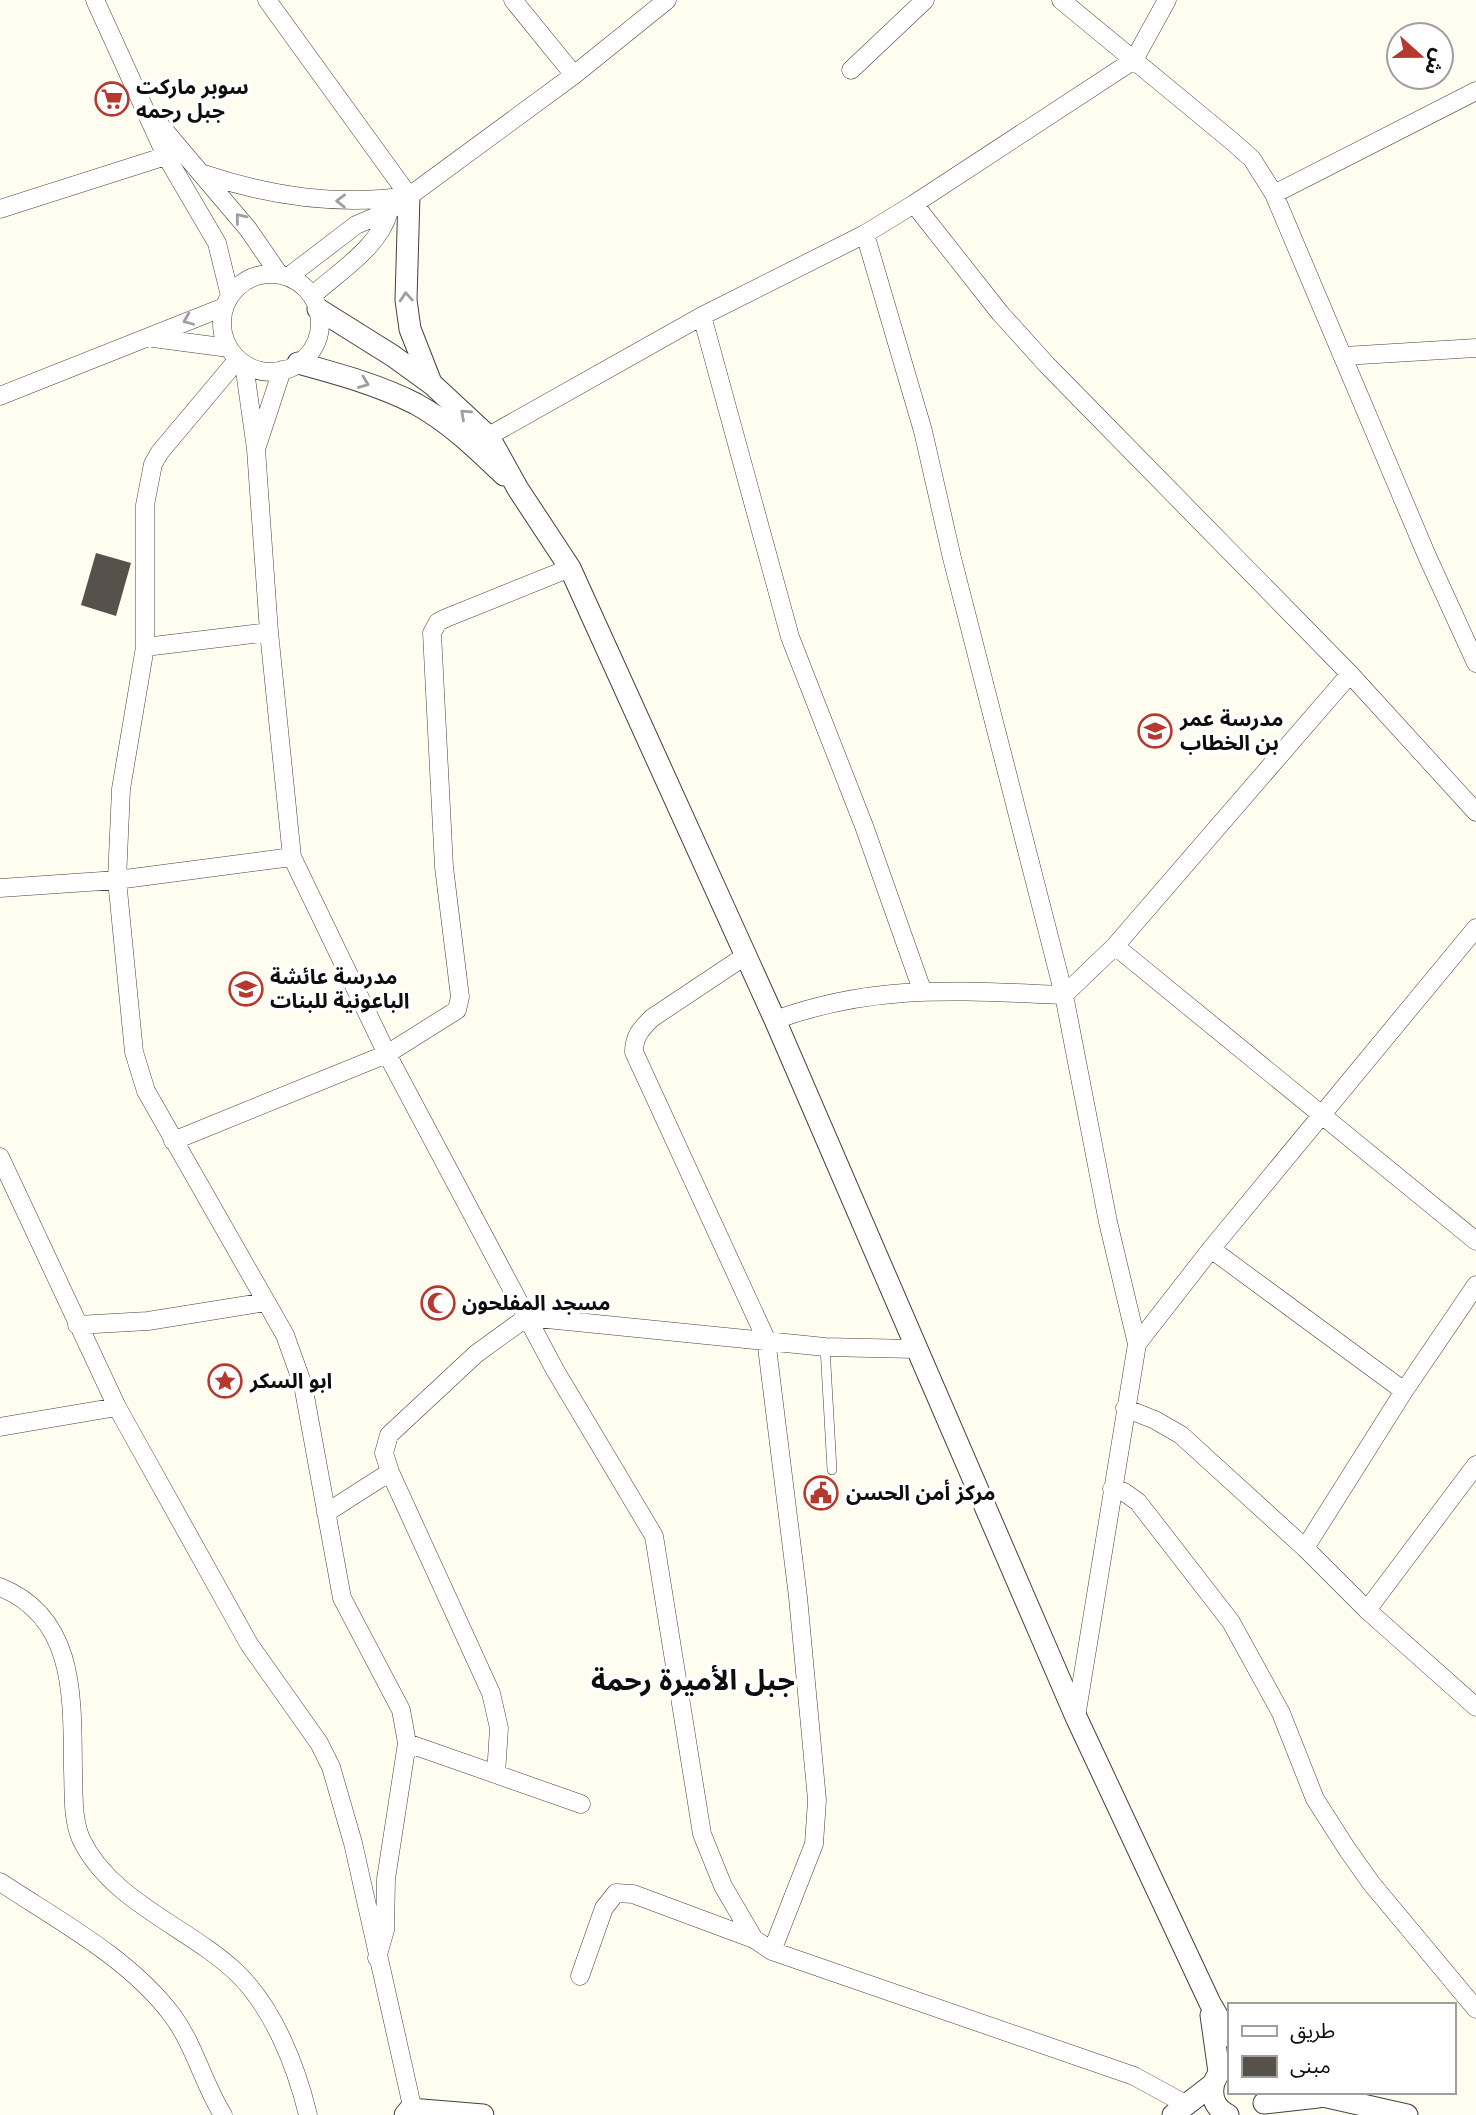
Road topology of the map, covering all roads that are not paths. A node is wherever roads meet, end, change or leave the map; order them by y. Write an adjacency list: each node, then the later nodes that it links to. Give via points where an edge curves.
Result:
1 (95, 0): 12 (street)
2 (267, 0): 16 (street)
3 (513, 0): 10 (street)
4 (667, 0): 10 (street)
5 (925, 0): 9 (street)
6 (1061, 0): 8 (street)
7 (1167, 0): 8 (street)
8 (1134, 60): 15 (street, via 1252,159); 17 (street)
9 (851, 70)
10 (574, 75): 16 (street)
11 (1476, 91): 15 (street)
12 (143, 107): 13 (street); 14 (street)
13 (166, 156): 18 (street); 22 (street, via 217,243)
14 (204, 174): 16 (street, one-way to 14, via 375,201 305,199); 21 (street, one-way to 14)
15 (1275, 194): 27 (street)
16 (409, 196): 19 (street); 30 (street, one-way to 16, via 419,358 406,300)
17 (914, 204): 20 (street); 38 (street, via 1047,365)
18 (0, 209)
19 (389, 211): 21 (street, via 356,225); 23 (street, via 373,240)
20 (865, 234): 24 (street); 47 (street, via 923,431)
21 (284, 275): 22 (street, via 251,278); 23 (street, via 302,285)
22 (227, 301): 25 (street, one-way to 25); 28 (street, via 222,321)
23 (315, 303): 29 (street, via 317,339); 30 (street)
24 (702, 316): 32 (street); 46 (street, via 790,637)
25 (153, 338): 28 (street); 31 (street)
26 (1476, 348): 27 (street)
27 (1344, 356): 37 (street)
28 (237, 357): 29 (street, via 269,372); 33 (street); 36 (street, via 153,464 143,538)
29 (290, 367): 32 (street, one-way to 32, via 355,379 416,404); 33 (street)
30 (433, 385): 32 (street, one-way to 30)
31 (0, 396)
32 (481, 441): 34 (street)
33 (256, 449): 35 (street)
34 (570, 568): 45 (street); 49 (street, via 434,627 444,867 460,1004 448,1018)
35 (269, 632): 36 (street); 40 (street)
36 (145, 647): 41 (street, via 121,789)
37 (1476, 663)
38 (1350, 674): 39 (street); 44 (street)
39 (1476, 812)
40 (292, 857): 41 (street); 49 (street)
41 (117, 880): 42 (street); 51 (street, via 134,1052 146,1091)
42 (0, 888)
43 (1476, 928): 50 (street)
44 (1115, 946): 47 (street); 50 (street)
45 (745, 956): 48 (street); 59 (street, via 652,1018 640,1030 634,1052)
46 (922, 990): 47 (street); 48 (street, via 831,1002)
47 (1063, 995): 60 (street)
48 (775, 1020): 62 (street)
49 (387, 1054): 51 (street); 57 (street)
50 (1320, 1115): 53 (street); 54 (street)
51 (173, 1141): 56 (street)
52 (0, 1157): 58 (street)
53 (1476, 1241)
54 (1211, 1249): 60 (street); 63 (street)
55 (1476, 1285): 63 (street)
56 (266, 1302): 58 (street, via 148,1321); 71 (street, via 285,1335 303,1385)
57 (527, 1317): 59 (street); 69 (street, via 476,1354 388,1435 384,1453); 81 (street, via 654,1536 702,1834 723,1886)
58 (77, 1325): 64 (street)
59 (766, 1339): 61 (street); 82 (street, via 799,1597 817,1800 814,1844)
60 (1137, 1344): 65 (street)
61 (825, 1347): 62 (street); 68 (lane)
62 (914, 1349): 76 (street)
63 (1404, 1391): 72 (street)
64 (117, 1407): 66 (street); 83 (street, via 249,1644 331,1767 353,1843)
65 (1125, 1408): 70 (street); 72 (street, via 1181,1435)
66 (0, 1427)
67 (1476, 1465): 74 (street)
68 (832, 1469)
69 (390, 1472): 71 (street); 78 (street, via 491,1693 499,1728)
70 (1112, 1489): 76 (street); 86 (street, via 1138,1502 1212,1594 1281,1713 1315,1799 1371,1883)
71 (326, 1513): 77 (street, via 342,1598 401,1710)
72 (1304, 1548): 74 (street)
73 (0, 1587): 94 (street, via 40,1612 62,1647 68,1670 74,1807 89,1853 132,1895 237,1974 282,2040)
74 (1367, 1610): 75 (street)
75 (1476, 1707)
76 (1076, 1717): 85 (street)
77 (407, 1743): 78 (street); 83 (street, via 386,1879 385,1930)
78 (496, 1774): 79 (street)
79 (581, 1804)
80 (0, 1882): 93 (street, via 105,1952 151,1990 194,2050)
81 (754, 1939): 82 (street); 84 (street, via 633,1894 616,1893 604,1908)
82 (772, 1951): 91 (street, via 1134,2076 1163,2089)
83 (377, 1958): 92 (street)
84 (580, 1976)
85 (1210, 2003): 87 (street); 88 (street)
86 (1476, 2009)
87 (1228, 2034)
88 (1220, 2073): 91 (street); 96 (street, via 1214,2099)
89 (1311, 2095): 90 (street); 97 (street)
90 (1260, 2103)
91 (1180, 2110)
92 (419, 2113): 95 (street)
93 (223, 2115)
94 (308, 2115)
95 (483, 2115)
96 (1228, 2115)
97 (1407, 2115)

